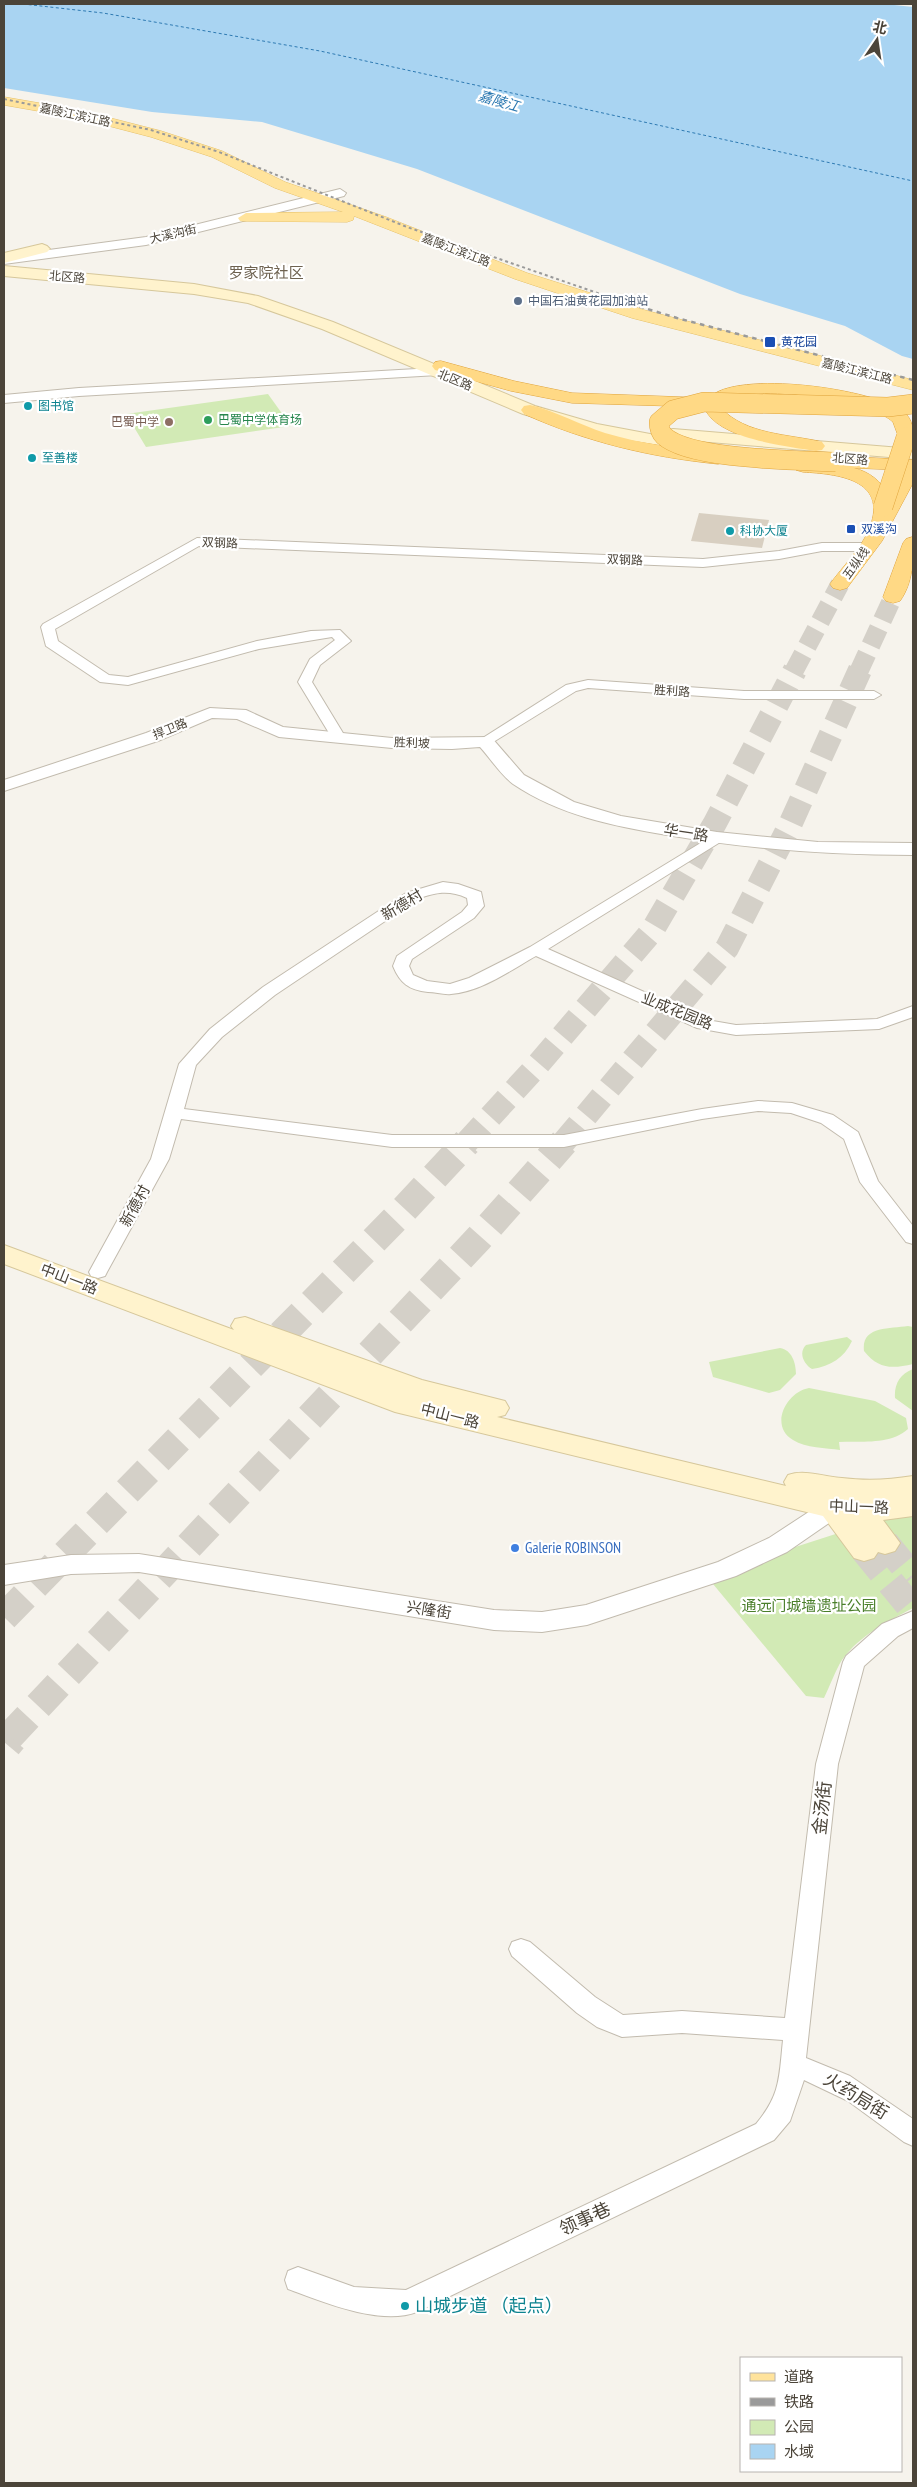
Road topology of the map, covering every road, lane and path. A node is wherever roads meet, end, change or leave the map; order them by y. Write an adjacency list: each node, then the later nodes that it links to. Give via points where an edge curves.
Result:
1 (4, 92): 4 (main road, 嘉陵江滨江路, via 172,128)
2 (4, 101): 3 (main road, 嘉陵江滨江路, via 79,114 156,134 217,154)
3 (280, 185): 4 (main road, 嘉陵江滨江路); 5 (main road, via 278,199)
4 (325, 194): 5 (street, 大溪沟街); 6 (street, 大溪沟街); 7 (main road, 嘉陵江滨江路); 14 (main road, 嘉陵江滨江路, via 656,305)
5 (260, 208): 8 (street, 大溪沟街, via 140,236)
6 (246, 218): 7 (main road, via 299,216); 10 (street, 大溪沟街, via 117,246)
7 (380, 220): 15 (main road, 嘉陵江滨江路, via 521,276 638,314)
8 (42, 250): 9 (street, 大溪沟街); 10 (main road)
9 (4, 253)
10 (4, 259)
11 (4, 266): 13 (main road, 北区路, via 188,282 249,291 300,306)
12 (9, 271): 13 (main road, 北区路, via 240,296 264,302)
13 (438, 369): 16 (street); 17 (highway, bridge, via 528,390 596,400); 19 (main road, 北区路); 20 (main road, 北区路, via 521,399 597,421 672,434)
14 (913, 372)
15 (913, 385)
16 (4, 399)
17 (704, 402): 18 (highway, bridge, via 888,407); 23 (highway, bridge, via 678,408 663,416 661,433 674,443 697,449 836,462)
18 (913, 404)
19 (530, 410): 23 (main road, 北区路, via 596,428 674,443); 24 (highway, via 586,435 633,447 689,456 825,468 859,476)
20 (816, 446): 21 (main road, 北区路); 24 (highway, bridge, via 730,425 717,417 712,408 718,399 739,392 802,390 876,405 896,414 904,424 906,437)
21 (888, 451): 22 (highway)
22 (913, 453)
23 (913, 465): 24 (highway)
24 (876, 522): 27 (highway, 五纵线); 29 (street, 双钢路, via 822,548 779,556 702,563 197,542 48,627 51,643 105,679 128,681 257,645 336,633 344,641 317,658 307,672 305,682)
25 (913, 543): 26 (highway, via 893,596)
26 (913, 582)
27 (840, 584)
28 (874, 696): 30 (street, 胜利路, via 744,696 588,684 571,688)
29 (339, 738): 30 (street, 胜利坡, via 426,744); 31 (street, 捍卫路, via 279,732 240,714 210,713 152,737)
30 (485, 741): 32 (street, 华一路, via 518,778 568,806 620,821)
31 (4, 786)
32 (717, 838): 33 (street, 华一路, via 818,848); 34 (street, 新德村)
33 (913, 849)
34 (536, 950): 35 (street, 业成花园路, via 703,1024 736,1030 878,1024); 36 (street, 新德村, via 475,982 451,989 423,986 406,978 401,966 405,956 468,915 476,906 475,895 458,887 436,886 412,896 269,991 216,1033 188,1064)
35 (913, 1011)
36 (173, 1113): 37 (street, via 392,1142 564,1142 702,1114 758,1106 792,1108 827,1119 852,1136 869,1182); 40 (street, 新德村, via 160,1159)
37 (912, 1232)
38 (4, 1236): 40 (main road, 中山一路)
39 (4, 1254): 42 (main road, 中山一路, via 405,1405)
40 (98, 1272): 42 (main road, 中山一路, via 416,1388 773,1477)
41 (913, 1486): 42 (main road, 中山一路)
42 (843, 1502): 43 (main road, 中山一路, via 902,1508); 44 (main road); 45 (street, 兴隆街, via 778,1545 727,1569 587,1616 542,1622 494,1620 140,1563 60,1564)
43 (913, 1505)
44 (874, 1546)
45 (4, 1575)
46 (913, 1618): 48 (street, 金汤街, via 890,1630 854,1662 827,1764)
47 (521, 1949): 48 (street, via 586,2005 622,2026 682,2022)
48 (797, 2030): 49 (street, 领事巷)
49 (794, 2066): 50 (street, 火药局街, via 808,2068 851,2090); 51 (street, 领事巷, via 781,2113 765,2132 407,2303 354,2300)
50 (913, 2134)
51 (298, 2280)

